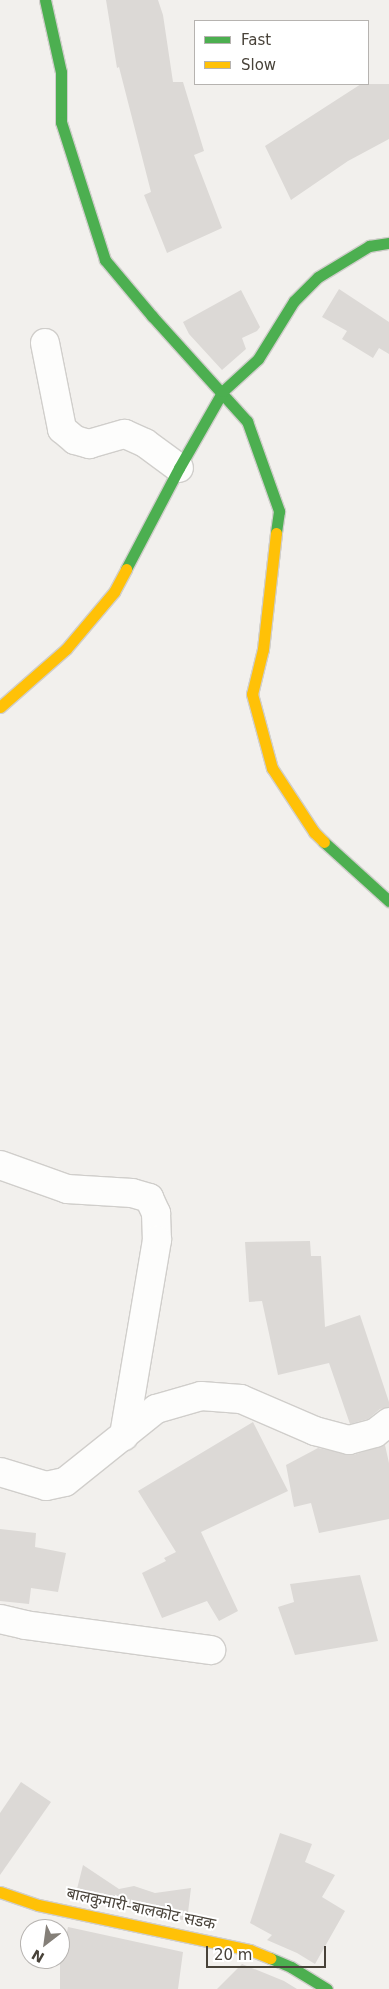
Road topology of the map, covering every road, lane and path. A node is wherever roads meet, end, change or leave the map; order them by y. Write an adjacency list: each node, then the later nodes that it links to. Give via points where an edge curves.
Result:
1 (45, 0): 4 (street, via 61,72 61,122 105,260)
2 (389, 243): 4 (street, via 369,246 318,277 294,301 258,359)
3 (45, 343): 5 (street, via 62,429 75,440 89,444 125,434 145,443)
4 (222, 391): 5 (street); 7 (street, via 247,421 279,511 263,649 252,694 272,768 314,832)
5 (179, 468): 6 (street, via 114,592 66,649)
6 (0, 707)
7 (389, 901)
8 (0, 1165): 10 (street, via 67,1189 149,1198 156,1213 157,1240)
9 (389, 1422): 10 (street, via 375,1433 349,1440 315,1431 241,1399 201,1396 156,1409)
10 (124, 1436): 11 (street, via 65,1482 46,1486)
11 (0, 1472)
12 (0, 1619): 13 (street)
13 (211, 1650)
14 (0, 1892): 15 (street, बालकुमारी-बालकोट सडक, via 38,1905 250,1950 291,1967)
15 (327, 1989)

